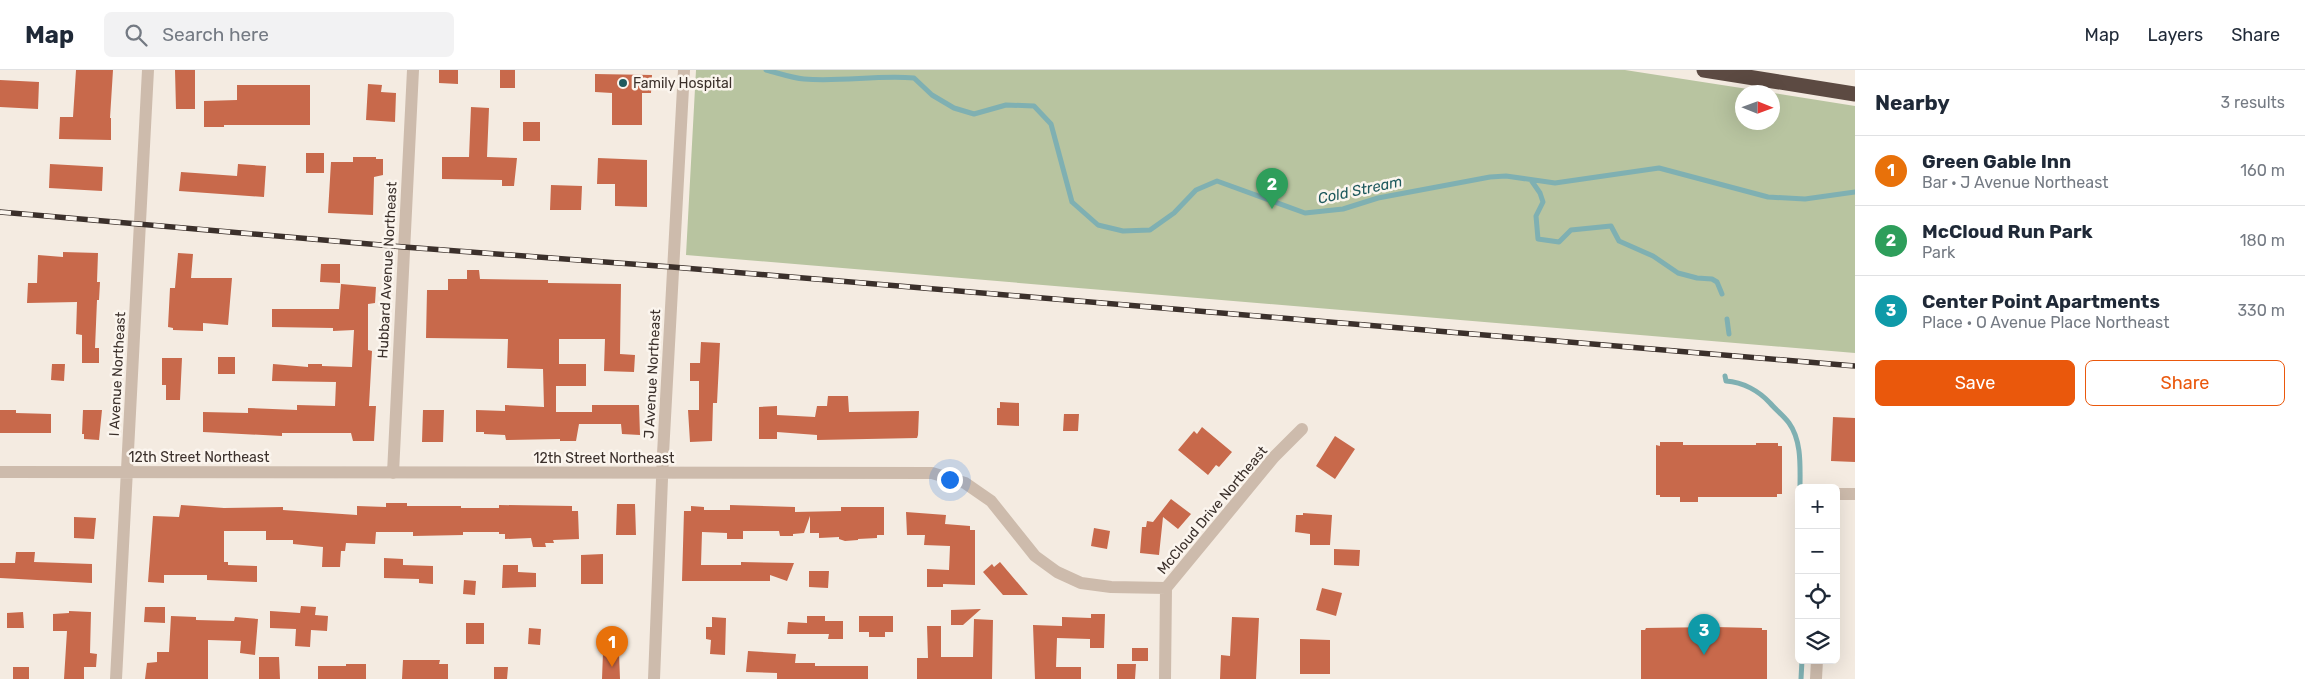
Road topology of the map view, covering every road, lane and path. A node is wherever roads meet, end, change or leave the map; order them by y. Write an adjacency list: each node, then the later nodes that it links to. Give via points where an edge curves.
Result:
1 (148, 70): 8 (street, I Avenue Northeast)
2 (413, 70): 9 (street, Hubbard Avenue Northeast)
3 (684, 70): 10 (street, J Avenue Northeast)
4 (1704, 70): 5 (highway)
5 (1855, 94)
6 (1302, 429): 13 (street, McCloud Drive Northeast, via 1274,457)
7 (0, 472): 8 (street, 12th Street Northeast)
8 (126, 472): 9 (street, 12th Street Northeast); 15 (street, I Avenue Northeast)
9 (393, 472): 10 (street, 12th Street Northeast)
10 (662, 473): 13 (street, 12th Street Northeast, via 932,474 965,483 991,501 1036,556 1057,572 1081,583); 16 (street, J Avenue Northeast)
11 (1840, 494): 12 (street)
12 (1855, 494)
13 (1166, 588): 17 (street, McCloud Drive Northeast)
14 (1817, 664): 18 (street)
15 (116, 679)
16 (654, 679)
17 (1165, 679)
18 (1816, 679)

